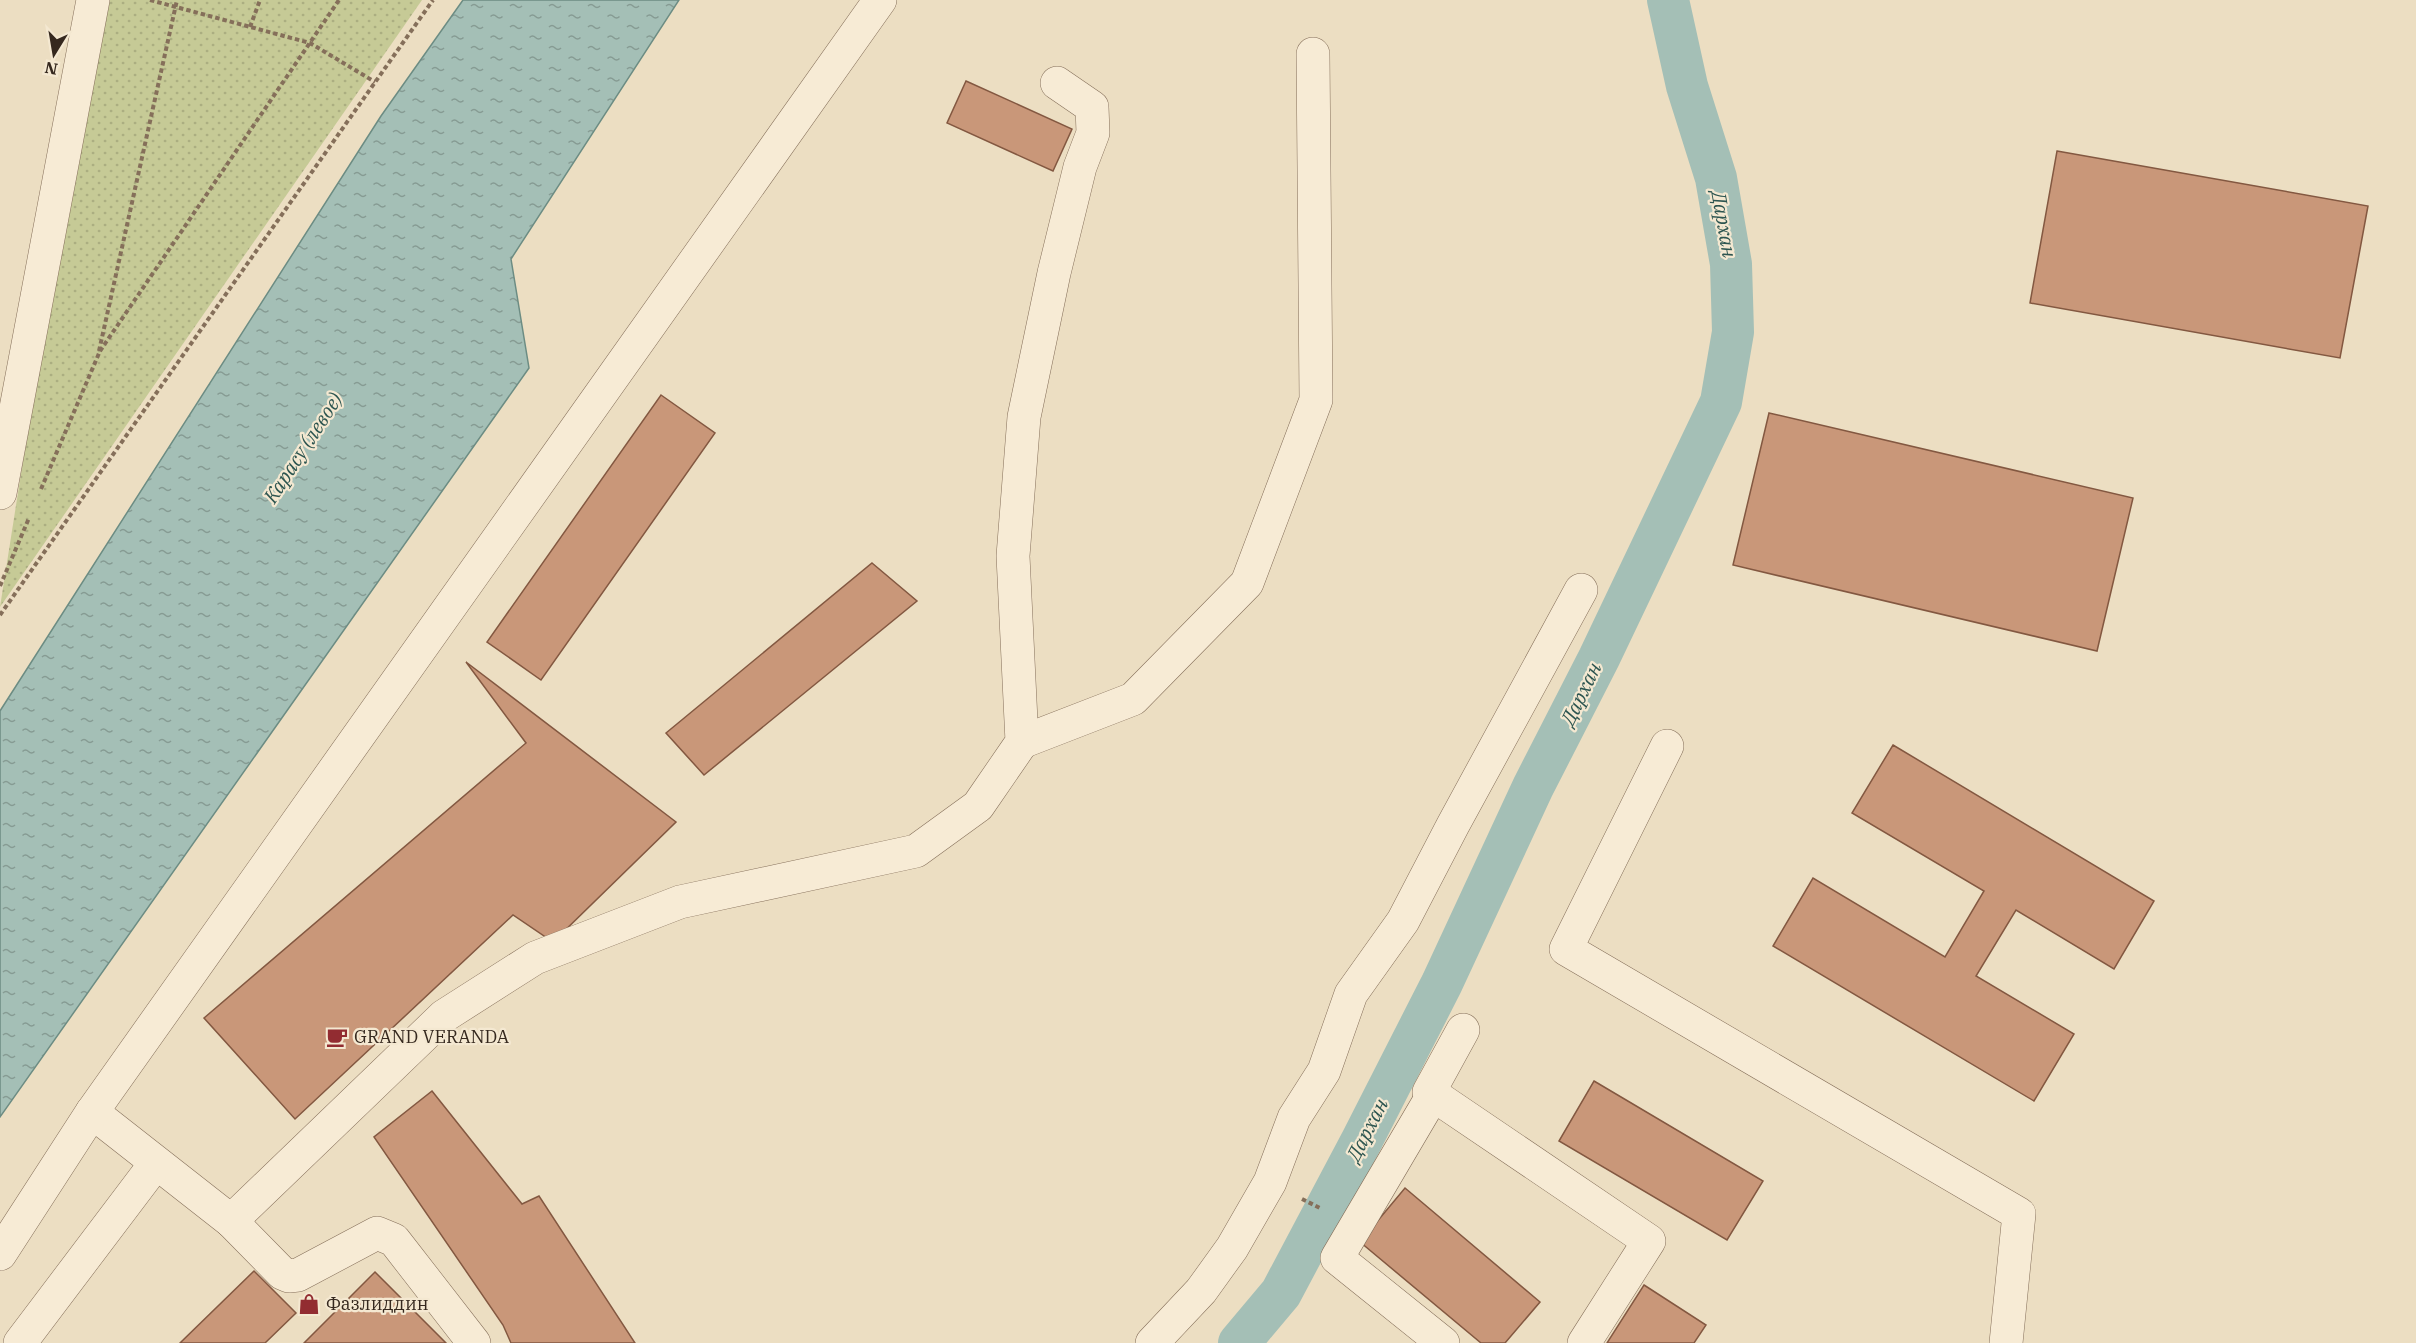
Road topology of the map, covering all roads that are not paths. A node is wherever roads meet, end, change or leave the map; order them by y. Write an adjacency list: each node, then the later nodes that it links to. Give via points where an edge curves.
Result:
1 (93, 0): 5 (street)
2 (880, 0): 11 (street)
3 (1313, 54): 7 (street, via 1316,400 1248,583 1133,699)
4 (1057, 83): 7 (street, via 1092,107 1093,133 1080,167 1054,273 1024,417 1013,556)
5 (0, 493)
6 (1581, 590): 17 (street, via 1403,921 1351,994 1324,1071 1294,1118 1270,1182 1232,1248 1201,1291)
7 (1022, 742): 13 (street, via 978,806 916,851 680,903 535,958 444,1016)
8 (1667, 746): 20 (street, via 1566,949 2019,1214)
9 (1463, 1030): 10 (street, via 1429,1092)
10 (1433, 1095): 18 (street, via 1337,1258); 19 (street, via 1649,1241)
11 (92, 1112): 12 (street); 14 (street)
12 (156, 1163): 13 (street); 15 (street)
13 (231, 1221): 16 (street, via 289,1276 298,1275 377,1233 394,1240)
14 (0, 1254)
15 (20, 1343)
16 (474, 1343)
17 (1152, 1343)
18 (1443, 1343)
19 (1584, 1343)
20 (2006, 1343)

